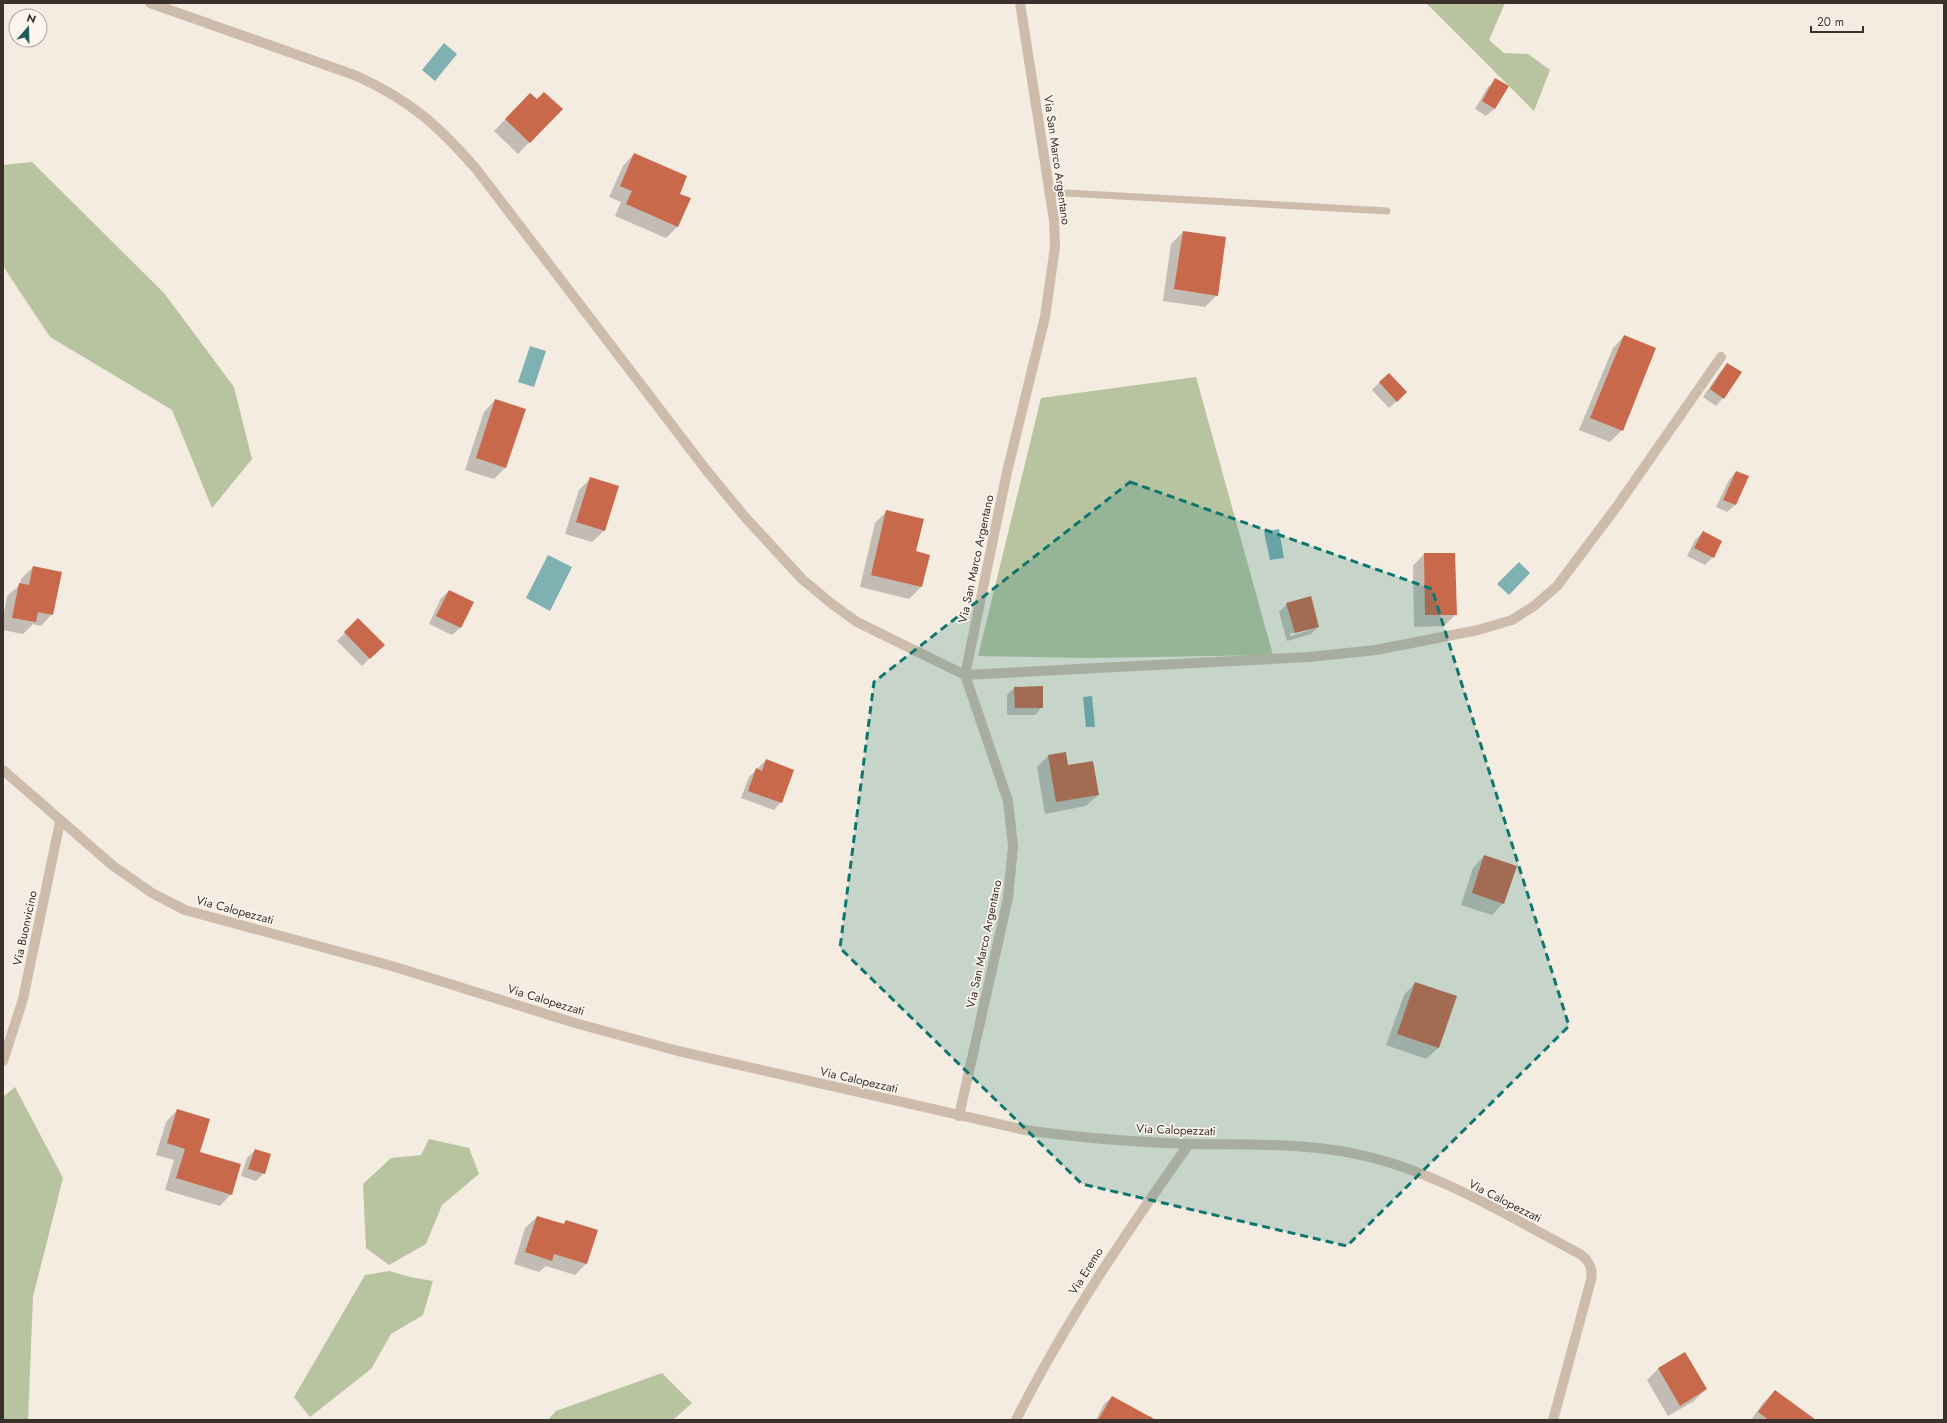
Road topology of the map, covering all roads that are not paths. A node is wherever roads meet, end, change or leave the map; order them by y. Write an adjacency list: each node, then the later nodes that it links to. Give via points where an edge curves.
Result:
1 (150, 3): 6 (street, via 357,76 389,92 429,119 477,170 707,470 783,559 808,584 844,613 880,634)
2 (1020, 3): 3 (street, Via San Marco Argentano)
3 (1048, 192): 4 (lane); 6 (street, Via San Marco Argentano, via 1054,220 1055,247 1045,317 1007,472)
4 (1387, 211)
5 (1721, 357): 6 (street, via 1615,509 1563,578 1541,600 1512,620 1478,630 1356,653)
6 (965, 675): 10 (street, Via San Marco Argentano, via 1008,801 1013,846 1008,898)
7 (3, 770): 8 (street, Via Calopezzati)
8 (60, 822): 9 (street, Via Buonvicino, via 23,999); 10 (street, Via Calopezzati, via 135,882 163,899 198,914 392,966 671,1050)
9 (3, 1061)
10 (960, 1116): 11 (street, Via Calopezzati, via 1073,1137)
11 (1189, 1144): 12 (street, Via Eremo, via 1124,1235 1085,1297 1052,1351); 13 (street, Via Calopezzati, via 1317,1147 1374,1158 1455,1190 1584,1257 1591,1266 1591,1280)
12 (1016, 1420)
13 (1553, 1420)

